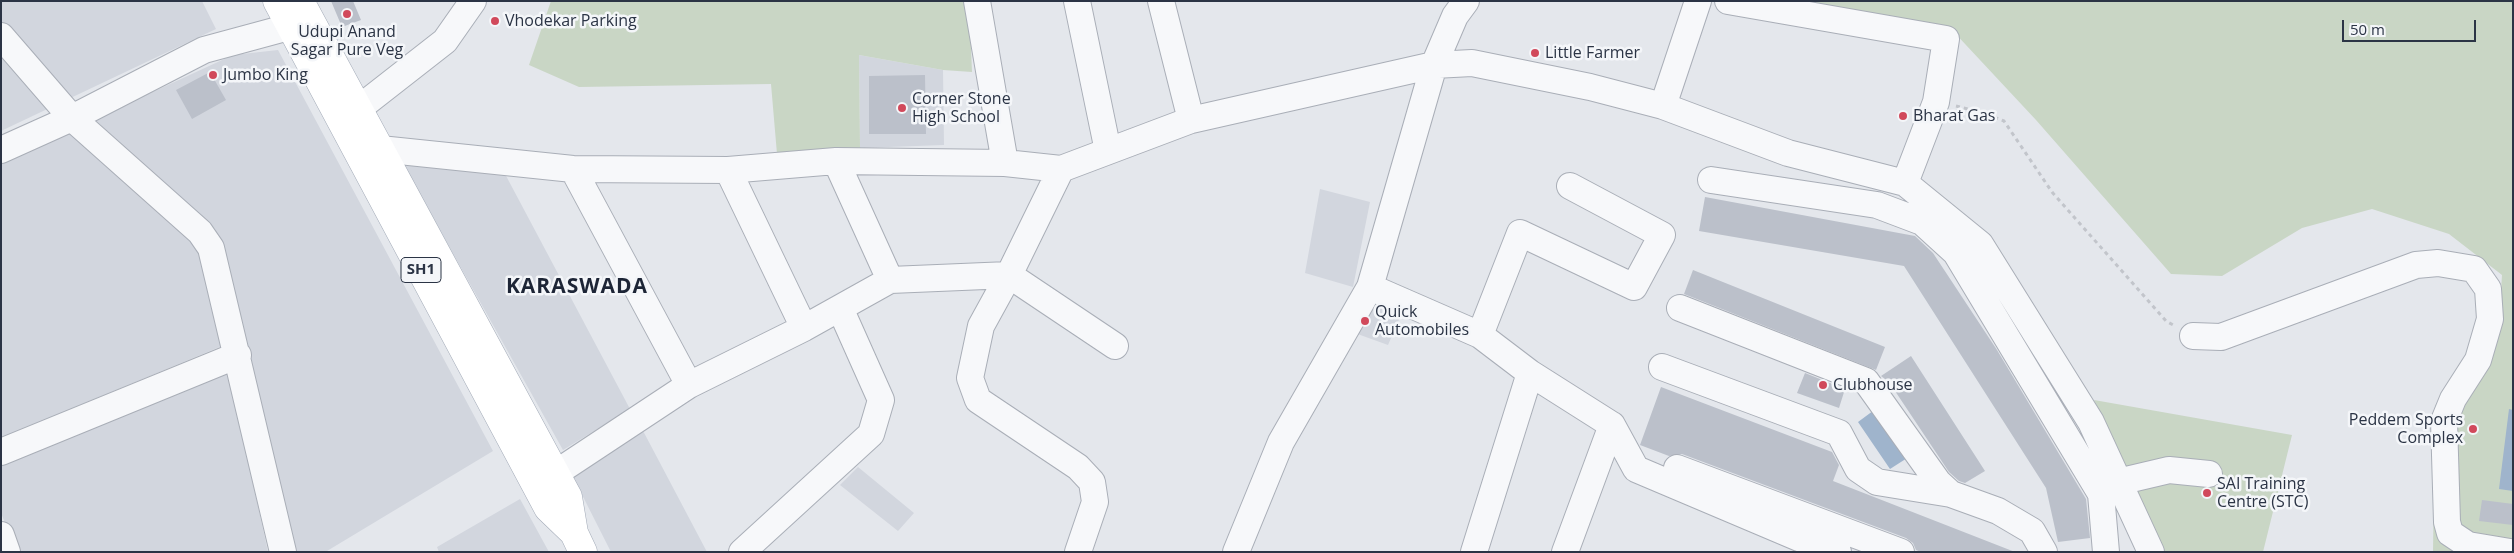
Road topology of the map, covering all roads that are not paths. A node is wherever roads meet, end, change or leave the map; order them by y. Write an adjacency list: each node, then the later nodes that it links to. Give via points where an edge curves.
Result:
1 (276, 1): 9 (main road, SH1)
2 (473, 1): 13 (street, via 445,41)
3 (976, 1): 21 (street)
4 (1077, 1): 17 (street)
5 (1161, 1): 15 (street)
6 (1698, 1): 12 (street)
7 (1728, 1): 26 (street, via 1946,39 1936,102)
8 (1454, 6): 11 (street)
9 (299, 15): 13 (main road, SH1); 14 (street, via 204,50); 18 (main road, SH1)
10 (1, 36): 14 (street)
11 (1434, 65): 12 (street, via 1472,63 1590,87); 15 (street); 31 (street)
12 (1663, 106): 19 (street)
13 (358, 109): 18 (main road, SH1)
14 (72, 118): 16 (street); 38 (street, via 200,232 211,248)
15 (1191, 120): 17 (street)
16 (1, 150)
17 (1108, 151): 24 (street)
18 (370, 153): 22 (street); 45 (main road, SH1); 49 (main road, SH1, via 548,508)
19 (1788, 153): 26 (street); 28 (street)
20 (836, 161): 21 (street); 23 (street); 30 (street)
21 (1005, 164): 24 (street)
22 (574, 169): 23 (street); 41 (street)
23 (728, 170): 34 (street)
24 (1060, 170): 29 (street)
25 (1711, 180): 28 (street)
26 (1905, 183): 47 (street, via 1980,244 2090,422)
27 (1570, 186): 35 (street, via 1662,236 1634,288 1520,233)
28 (1782, 191): 60 (street, via 1877,205 1922,222 1956,253 2101,494)
29 (1009, 275): 30 (street); 37 (street); 53 (street, via 981,326 970,378 978,400 1078,467 1092,482 1095,502)
30 (890, 280): 32 (street)
31 (1370, 287): 35 (street); 54 (street, via 1280,442)
32 (840, 308): 34 (street); 52 (street, via 881,400 871,434)
33 (1680, 308): 48 (street, via 1866,381 1938,482)
34 (804, 328): 41 (street)
35 (1480, 335): 40 (street)
36 (2193, 336): 62 (street, via 2221,337 2416,265 2438,263 2474,269 2488,289 2490,319 2478,360 2453,399 2444,421 2447,522 2450,533 2468,545)
37 (1115, 346)
38 (238, 355): 43 (street); 51 (street)
39 (1662, 367): 48 (street, via 1839,433 1858,470 1877,482)
40 (1530, 373): 42 (street); 55 (street)
41 (689, 385): 45 (street)
42 (1612, 424): 50 (street, via 1636,469); 56 (street)
43 (1, 452)
44 (1646, 456): 58 (street)
45 (556, 473): 49 (main road, SH1, via 568,498)
46 (2209, 474): 47 (street, via 2169,470)
47 (2118, 482): 61 (street)
48 (1951, 494): 59 (street, via 1998,511 2032,531)
49 (578, 543)
50 (1796, 545): 57 (street)
51 (284, 552)
52 (742, 552)
53 (1078, 552)
54 (1236, 552)
55 (1474, 552)
56 (1565, 552)
57 (1838, 552)
58 (1901, 552)
59 (2044, 552)
60 (2106, 552)
61 (2151, 552)
62 (2510, 552)

